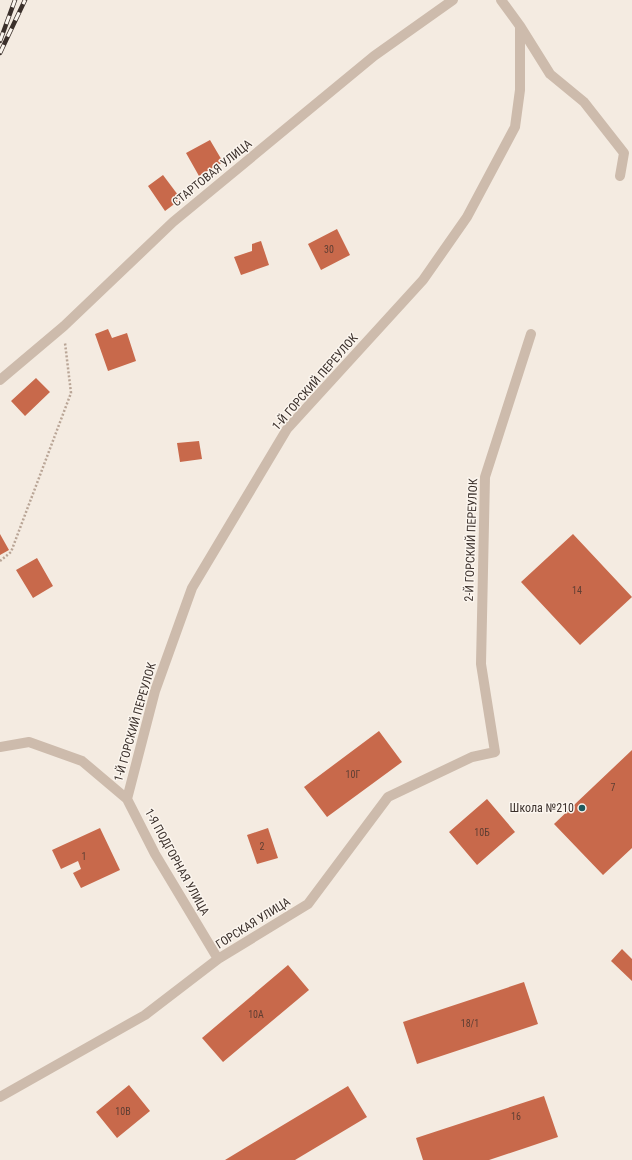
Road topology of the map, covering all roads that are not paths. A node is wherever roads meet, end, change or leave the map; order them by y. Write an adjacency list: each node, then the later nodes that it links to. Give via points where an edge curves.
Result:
1 (453, 0): 6 (street, СТАРТОВАЯ УЛИЦА, via 374,56 172,222 64,326)
2 (500, 0): 3 (street)
3 (520, 26): 4 (street, via 550,74 584,102 624,153); 9 (street, 1-Й ГОРСКИЙ ПЕРЕУЛОК, via 520,90 515,127 467,217 423,280 287,429 192,588 155,691)
4 (620, 176)
5 (531, 334): 8 (street, 2-Й ГОРСКИЙ ПЕРЕУЛОК, via 485,477 481,664)
6 (0, 380)
7 (0, 747): 9 (street, 1-Я ПОДГОРНАЯ УЛИЦА, via 29,742 82,761)
8 (495, 752): 10 (street, ГОРСКАЯ УЛИЦА, via 472,758 388,797 308,904)
9 (127, 799): 10 (street, 1-Я ПОДГОРНАЯ УЛИЦА, via 155,854)
10 (218, 959): 11 (street, ГОРСКАЯ УЛИЦА, via 145,1015)
11 (0, 1097)

